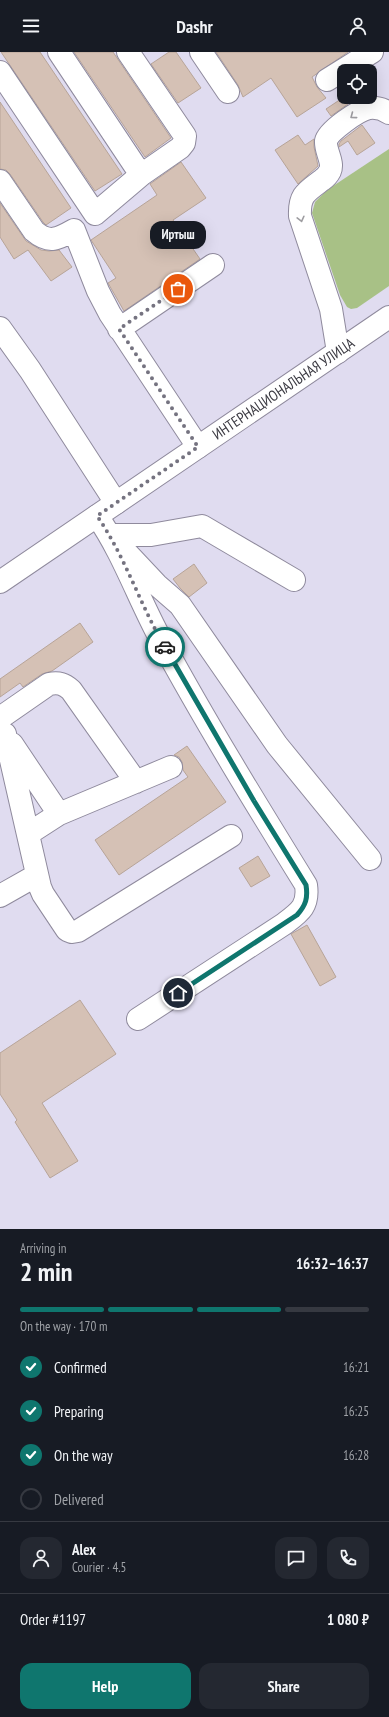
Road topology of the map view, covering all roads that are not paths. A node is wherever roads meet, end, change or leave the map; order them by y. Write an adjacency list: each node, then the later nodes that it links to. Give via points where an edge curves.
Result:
1 (59, 52): 9 (main road)
2 (128, 52): 9 (main road, via 185,136 180,148)
3 (200, 52): 7 (main road)
4 (372, 52): 6 (main road)
5 (0, 72): 11 (main road)
6 (327, 80)
7 (228, 92)
8 (389, 113): 17 (main road, one-way to 17, via 378,108 361,110 329,134 326,141 331,170 303,194 299,204 300,216 331,309)
9 (141, 175): 11 (main road)
10 (0, 181): 12 (main road, via 39,236 57,239)
11 (95, 214): 12 (main road)
12 (74, 230): 16 (main road, via 98,291)
13 (213, 265): 16 (main road)
14 (389, 317): 17 (main road, ИНТЕРНАЦИОНАЛЬНАЯ УЛИЦА)
15 (0, 328): 19 (main road)
16 (119, 329): 18 (main road)
17 (338, 352): 18 (main road, ИНТЕРНАЦИОНАЛЬНАЯ УЛИЦА)
18 (198, 447): 19 (main road, ИНТЕРНАЦИОНАЛЬНАЯ УЛИЦА)
19 (116, 503): 20 (main road, ИНТЕРНАЦИОНАЛЬНАЯ УЛИЦА)
20 (97, 516): 21 (main road); 23 (main road, ИНТЕРНАЦИОНАЛЬНАЯ УЛИЦА)
21 (110, 535): 22 (main road, via 151,535 202,526); 30 (main road, via 150,579 180,605 277,745); 33 (main road, via 161,640 306,885 307,894 304,906 297,915)
22 (294, 580)
23 (0, 582)
24 (2, 727): 26 (main road, via 49,684 57,682 66,685); 27 (main road); 28 (main road)
25 (171, 767): 26 (main road)
26 (136, 782): 27 (main road)
27 (59, 814): 28 (main road)
28 (28, 834): 31 (main road)
29 (231, 836): 31 (main road, via 78,931 67,930 43,894)
30 (370, 859)
31 (37, 875): 32 (main road)
32 (0, 896)
33 (138, 1019)

